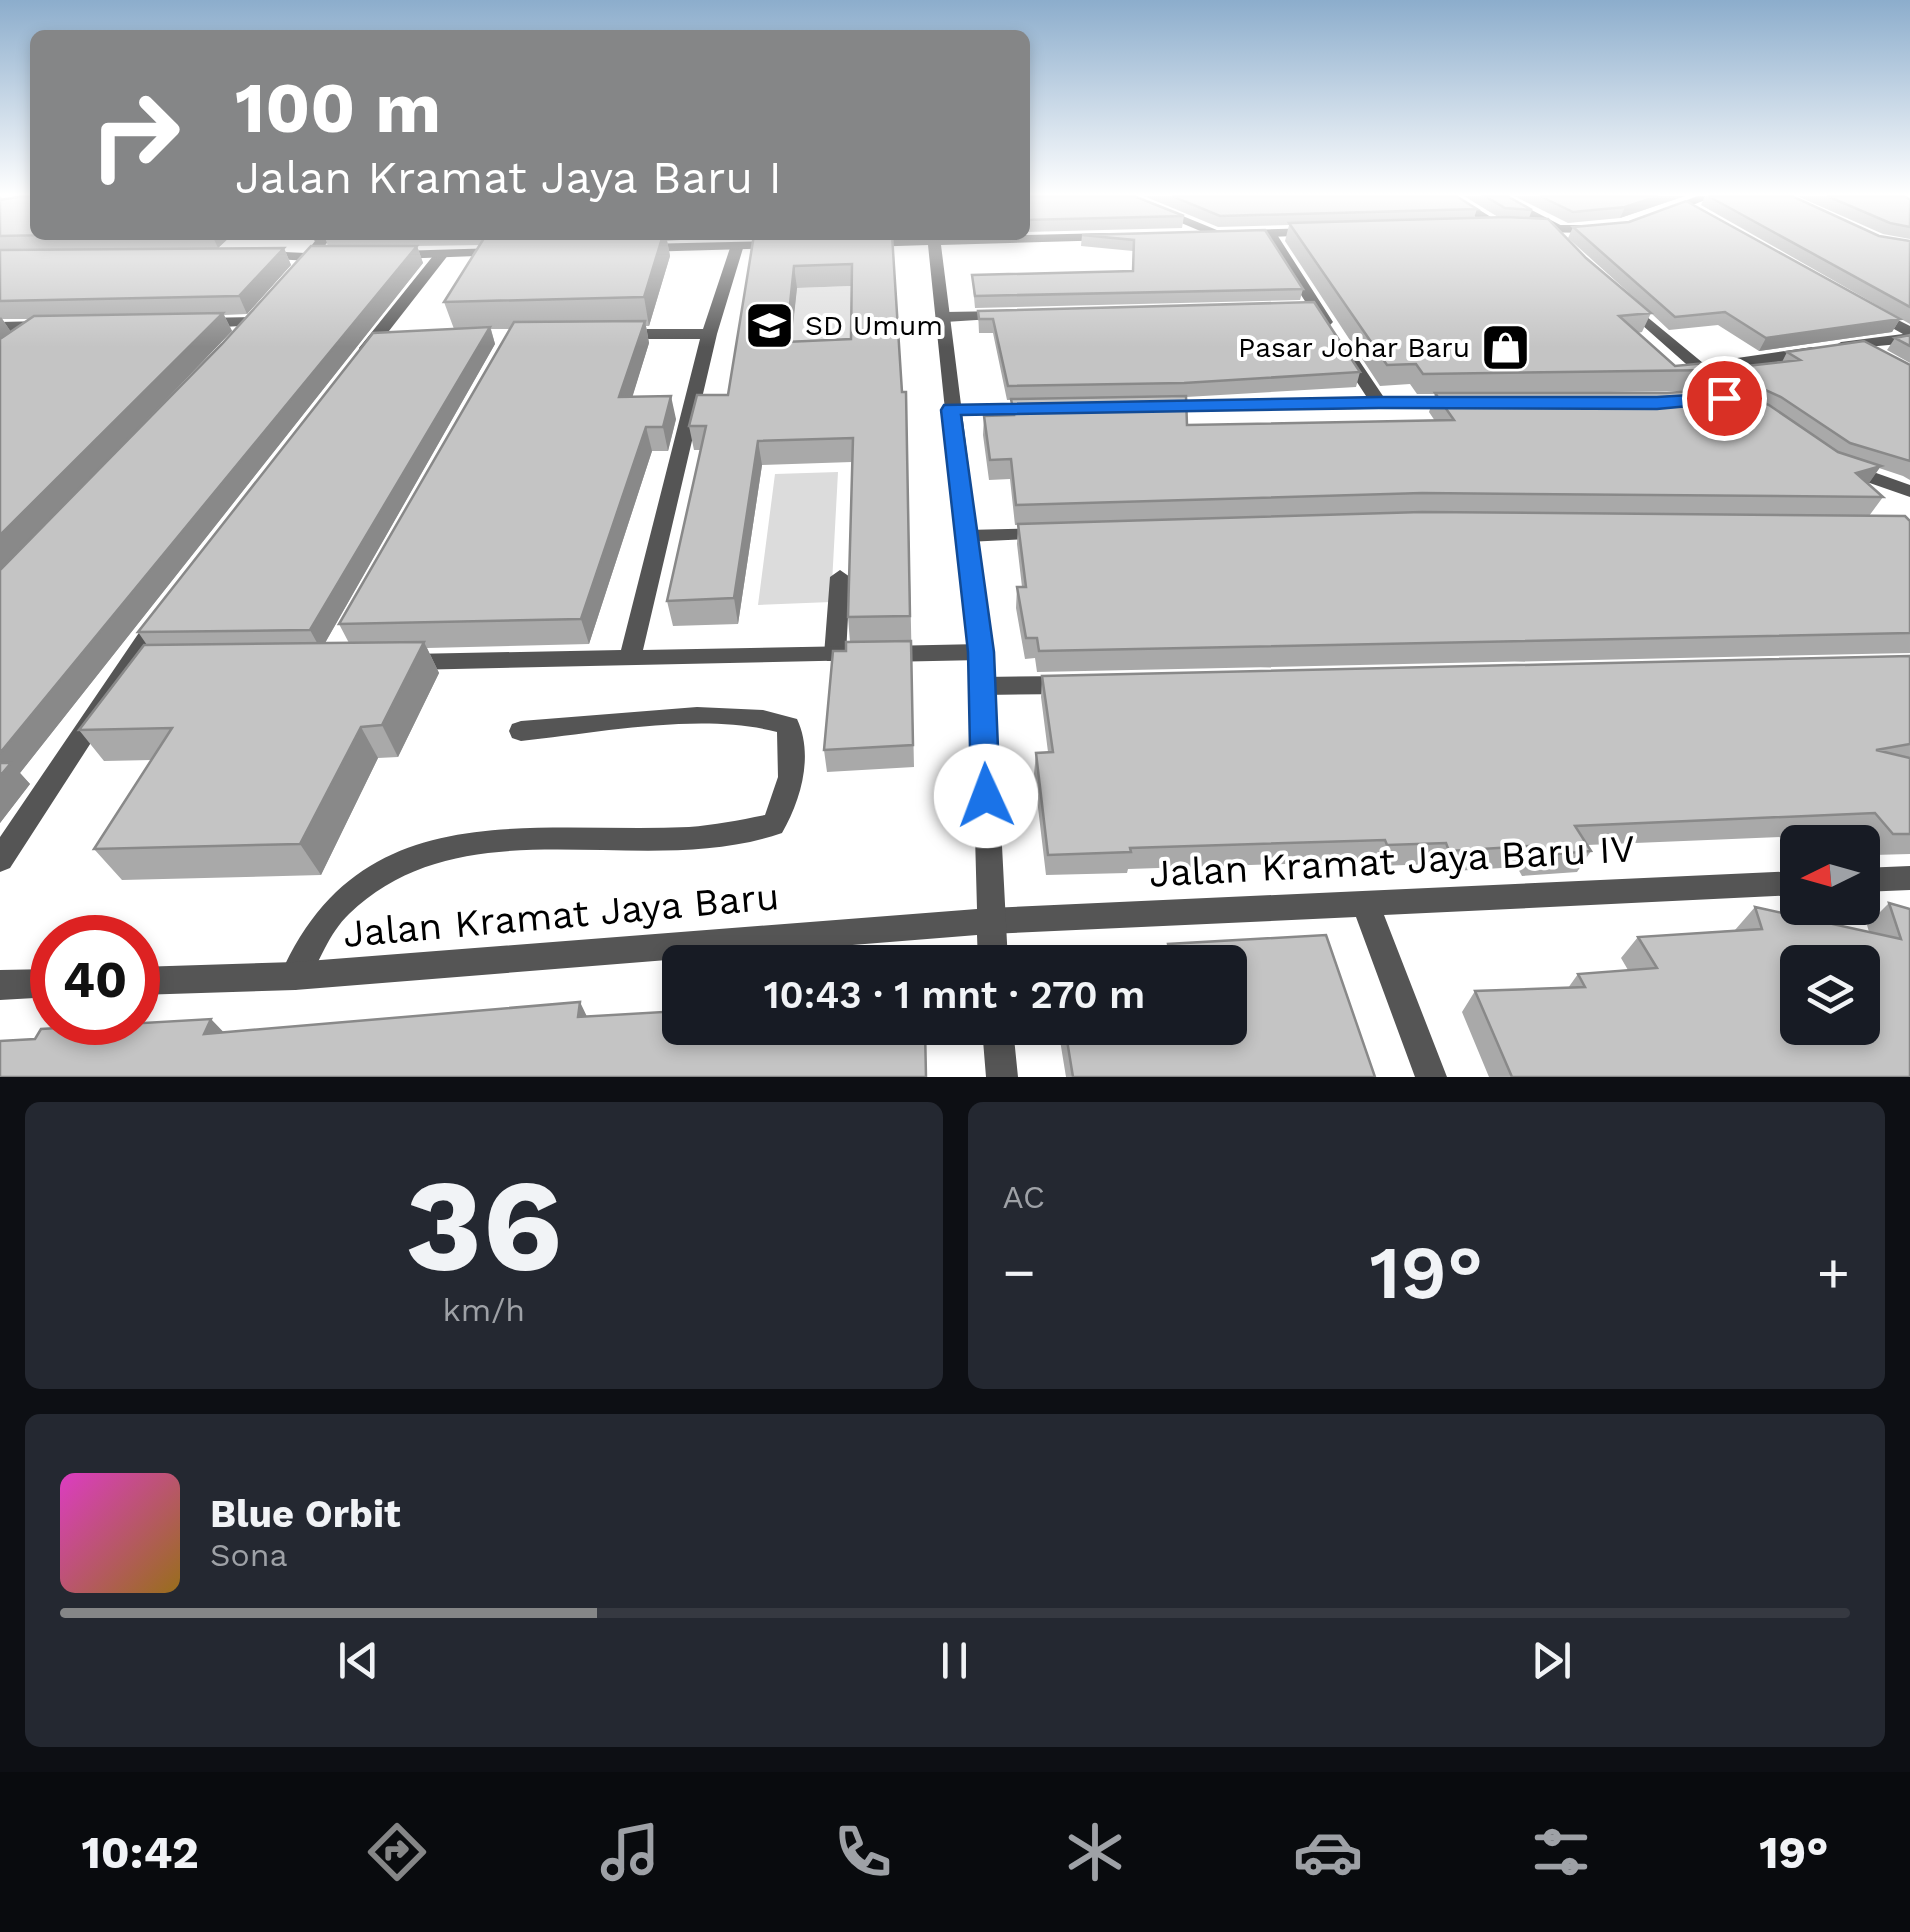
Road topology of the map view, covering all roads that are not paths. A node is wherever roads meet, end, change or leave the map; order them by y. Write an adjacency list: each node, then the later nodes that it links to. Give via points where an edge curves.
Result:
1 (318, 246): 10 (street)
2 (728, 246): 6 (street)
3 (738, 246): 25 (street)
4 (935, 246): 19 (street)
5 (1278, 246): 17 (street)
6 (619, 249)
7 (520, 252): 8 (street)
8 (442, 254): 11 (street); 32 (street, via 381,342)
9 (242, 256): 10 (street)
10 (312, 256): 12 (street); 13 (street)
11 (384, 256)
12 (346, 257)
13 (289, 282)
14 (1611, 290): 31 (street)
15 (1852, 299): 26 (street)
16 (1296, 308): 17 (street)
17 (1315, 308): 33 (street)
18 (1022, 314): 19 (street)
19 (945, 317): 38 (street)
20 (176, 324): 28 (street, via 259,316)
21 (40, 326): 22 (street); 23 (street); 29 (street)
22 (60, 326)
23 (0, 327)
24 (611, 334): 25 (street)
25 (709, 334): 47 (street)
26 (1910, 335): 27 (street)
27 (1860, 344): 30 (street); 31 (street)
28 (233, 345)
29 (16, 346)
30 (1893, 364)
31 (1700, 368): 34 (street, via 1733,402)
32 (350, 370)
33 (1379, 402): 35 (street); 36 (street)
34 (1698, 402)
35 (1478, 403)
36 (1143, 406)
37 (1064, 408): 38 (street)
38 (951, 410): 42 (street)
39 (1834, 464): 40 (street)
40 (1910, 491)
41 (1062, 533): 42 (street)
42 (967, 536): 45 (street)
43 (840, 577): 46 (street)
44 (170, 606): 49 (street)
45 (981, 652): 46 (street); 52 (street)
46 (835, 655): 47 (street)
47 (630, 658): 48 (street)
48 (386, 662)
49 (128, 665): 50 (street); 54 (street)
50 (164, 665)
51 (1094, 684): 52 (street)
52 (982, 686): 59 (street)
53 (522, 731): 61 (street, via 767,717 788,726 787,804 773,825 693,838 480,842 431,852 379,875 338,906)
54 (0, 860)
55 (1910, 878): 56 (street)
56 (1880, 879)
57 (1780, 884): 58 (street, Jalan Kramat Jaya Baru IV)
58 (1365, 902): 59 (street, Jalan Kramat Jaya Baru IV); 67 (street)
59 (990, 921): 60 (street); 61 (street, Jalan Kramat Jaya Baru)
60 (992, 945)
61 (295, 976): 62 (street, Jalan Kramat Jaya Baru)
62 (160, 980)
63 (30, 984): 64 (street)
64 (0, 985)
65 (999, 1045): 66 (street)
66 (1002, 1077)
67 (1431, 1077)

